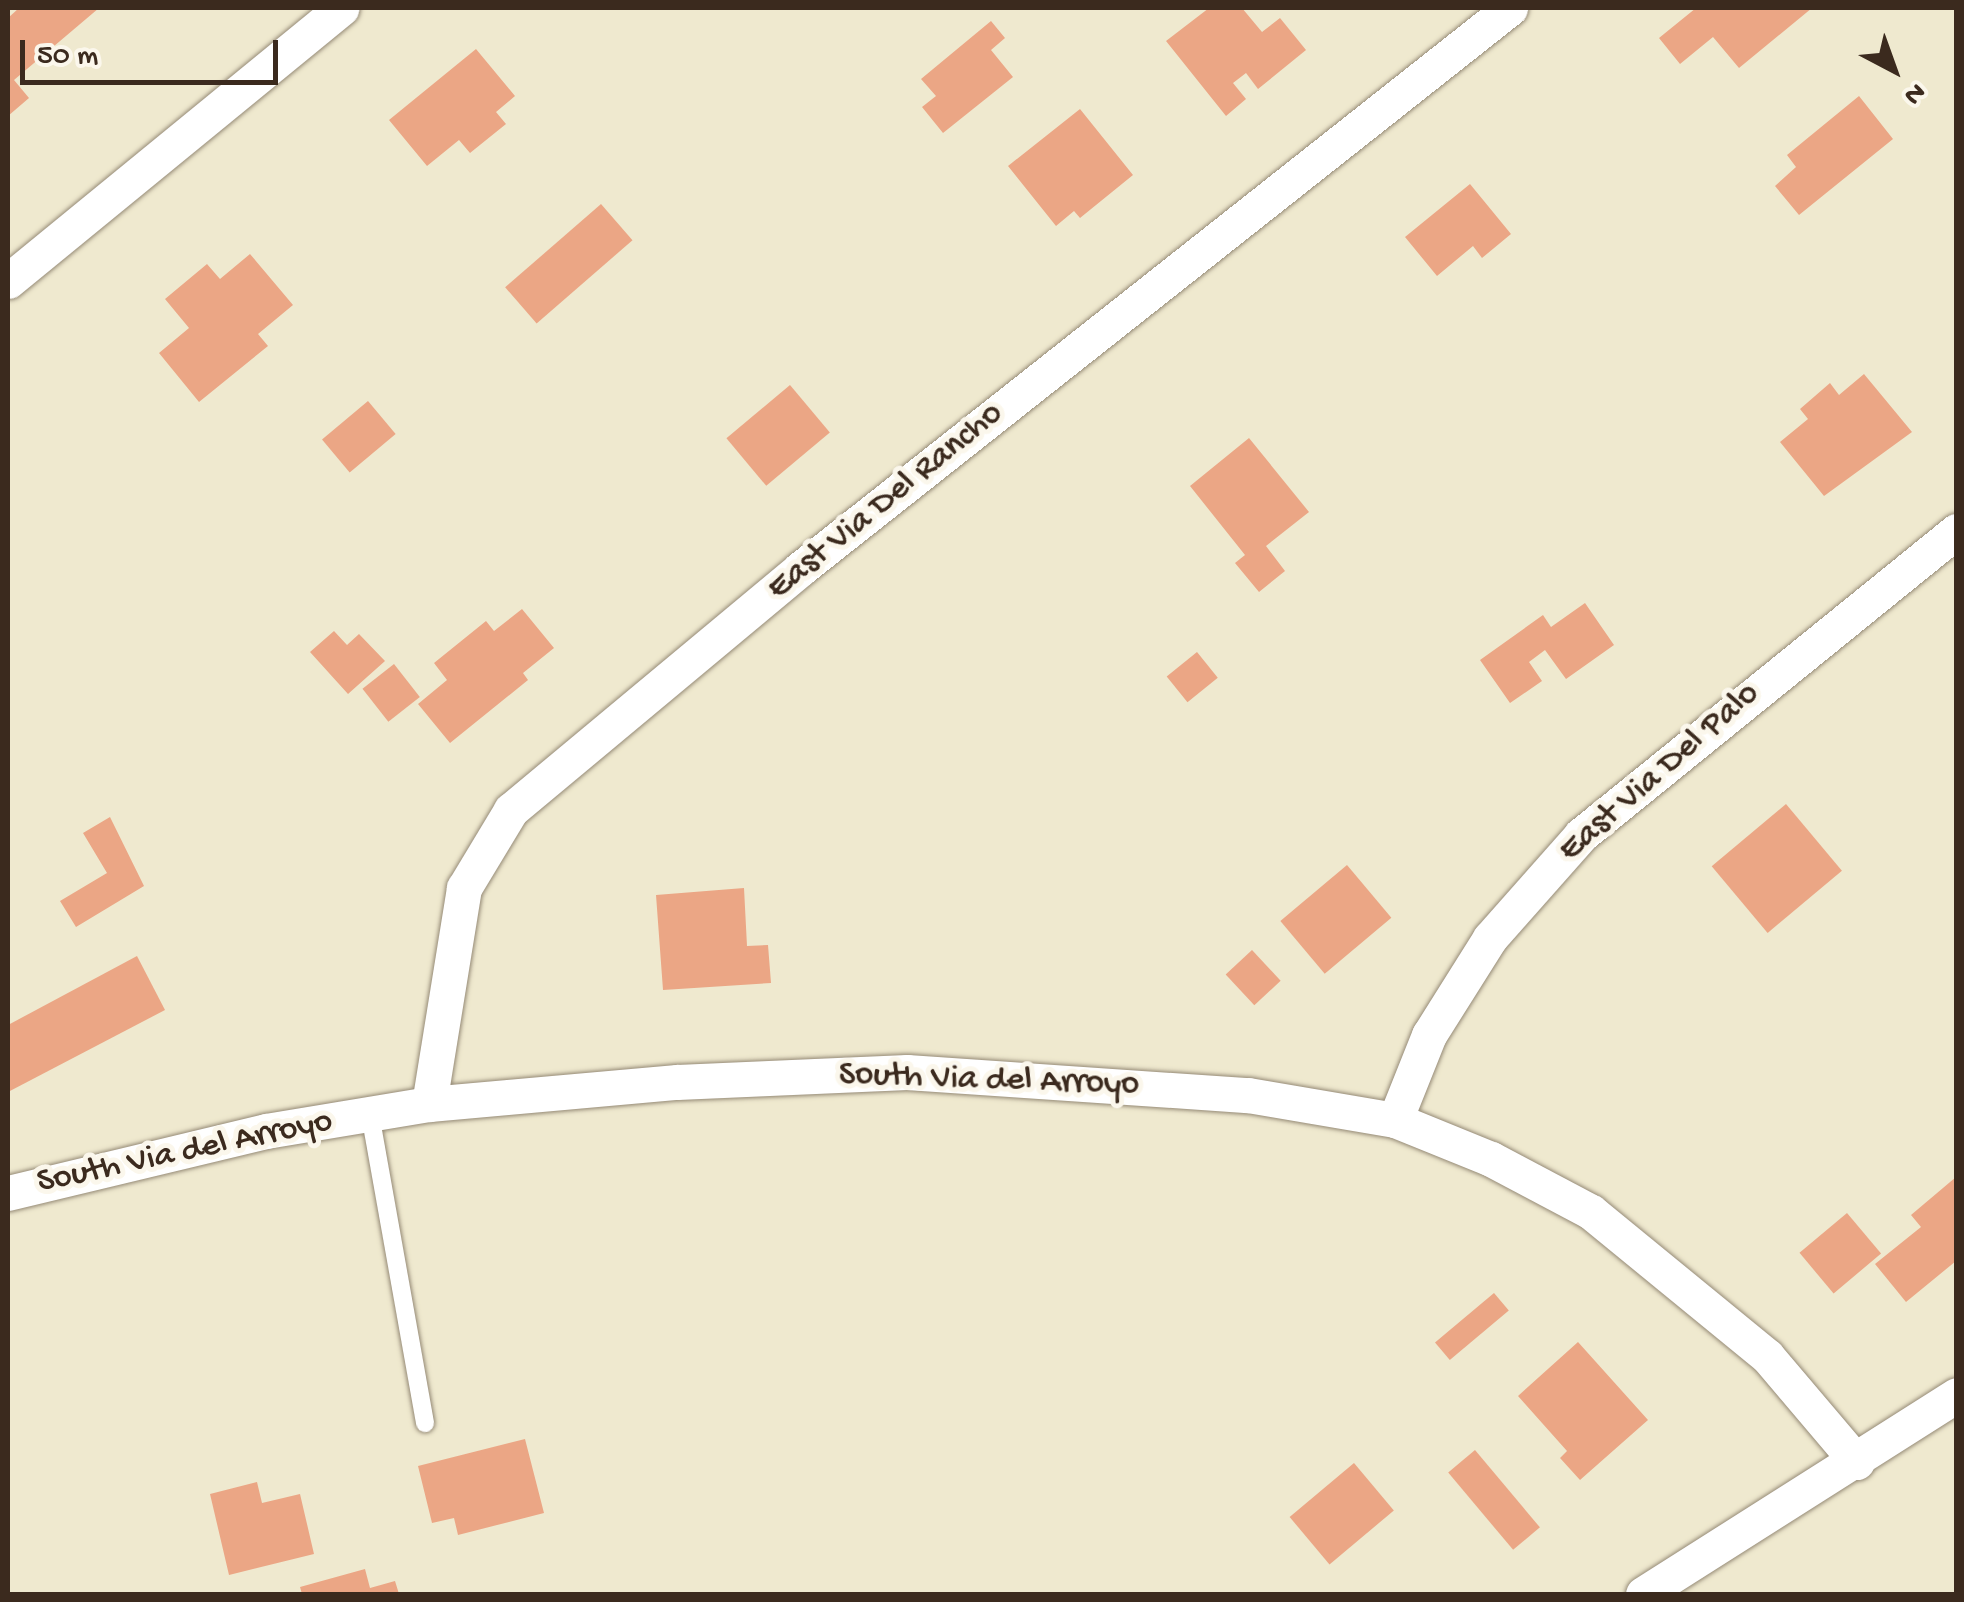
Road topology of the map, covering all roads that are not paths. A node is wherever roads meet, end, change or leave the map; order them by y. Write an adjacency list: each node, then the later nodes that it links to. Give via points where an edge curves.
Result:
1 (341, 8): 3 (street)
2 (1510, 8): 5 (street, East Via Del Rancho, via 800,569 511,810 464,888)
3 (8, 281)
4 (1956, 531): 7 (street, East Via Del Palo, via 1580,835 1490,938 1429,1035)
5 (429, 1104): 6 (street, South Via del Arroyo); 7 (street, South Via del Arroyo, via 677,1082 907,1072 1248,1094)
6 (370, 1114): 8 (street, South Via del Arroyo, via 134,1158); 10 (lane)
7 (1395, 1120): 11 (street, South Via del Arroyo, via 1491,1159 1590,1212 1767,1356)
8 (8, 1193)
9 (1956, 1395): 11 (street)
10 (425, 1423)
11 (1857, 1462): 12 (street)
12 (1643, 1594)

